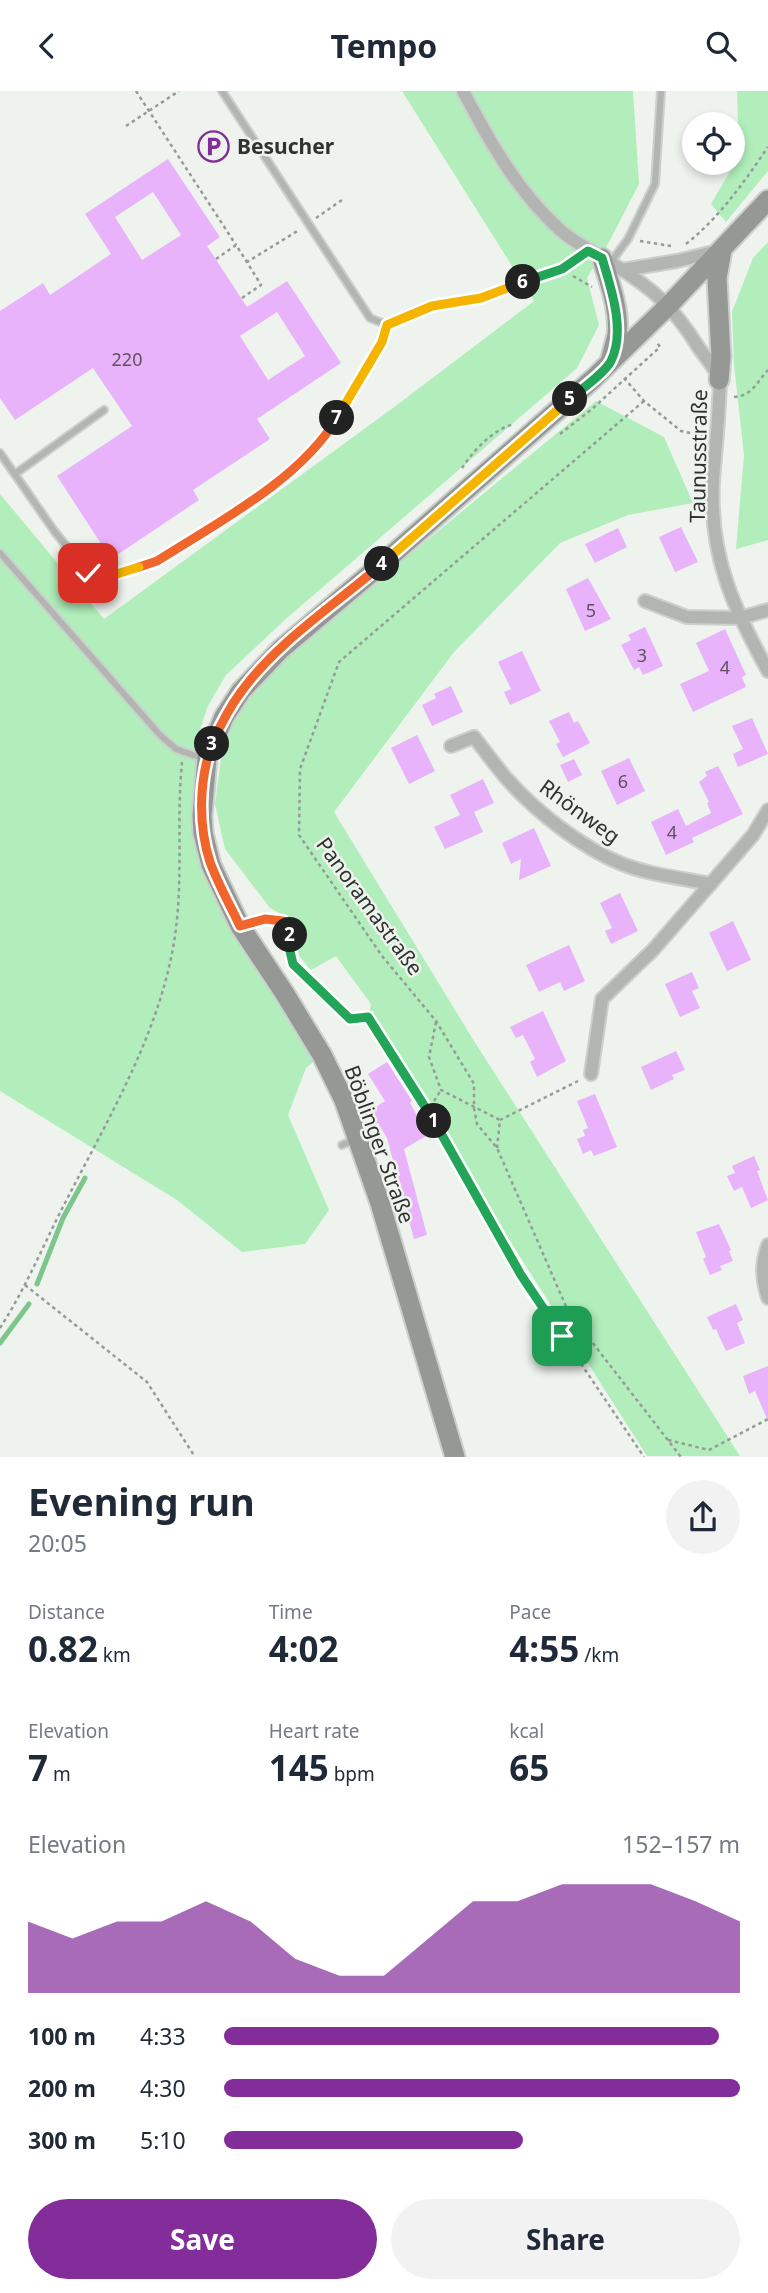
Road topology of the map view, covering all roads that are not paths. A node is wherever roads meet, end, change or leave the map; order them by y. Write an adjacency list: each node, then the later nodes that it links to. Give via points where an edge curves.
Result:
1 (222, 91): 8 (lane, via 370,318)
2 (463, 91): 6 (street, Taunusstraße, via 482,128 536,206 562,231)
3 (661, 91): 6 (lane, via 655,184 628,239)
4 (768, 200): 5 (main road, Böblinger Straße)
5 (722, 250): 6 (street, via 677,261); 7 (main road, Böblinger Straße); 10 (main road, via 717,278)
6 (606, 260): 7 (street, Taunusstraße); 8 (lane, via 562,269 481,298 432,306); 9 (main road, via 617,320)
7 (670, 305): 9 (main road, Böblinger Straße); 10 (street, Taunusstraße)
8 (387, 325): 13 (lane, via 382,342 332,425 306,457 256,498 157,561 107,577 88,573)
9 (610, 362): 20 (main road, Böblinger Straße, via 281,649 242,691)
10 (719, 389): 17 (street, Taunusstraße, via 712,501 724,579)
11 (104, 410): 13 (lane)
12 (0, 453): 13 (lane)
13 (15, 474)
14 (0, 554): 20 (lane, via 160,735)
15 (645, 601): 17 (street, via 687,617)
16 (768, 610): 17 (street)
17 (740, 618): 18 (street, Taunusstraße)
18 (768, 671)
19 (451, 746): 22 (street, Rhönweg, via 474,737 508,780 593,850 623,865)
20 (199, 753): 23 (main road, Böblinger Straße, via 203,833 211,865)
21 (768, 810): 22 (street)
22 (711, 884): 24 (street, via 602,999)
23 (240, 926): 25 (lane, via 265,919 283,921 292,937 293,964 350,1019 368,1017); 28 (main road, Böblinger Straße, via 322,1055 344,1100 350,1142 380,1203)
24 (591, 1074)
25 (428, 1110)
26 (768, 1245): 27 (street, via 763,1259)
27 (768, 1298)
28 (455, 1457)

